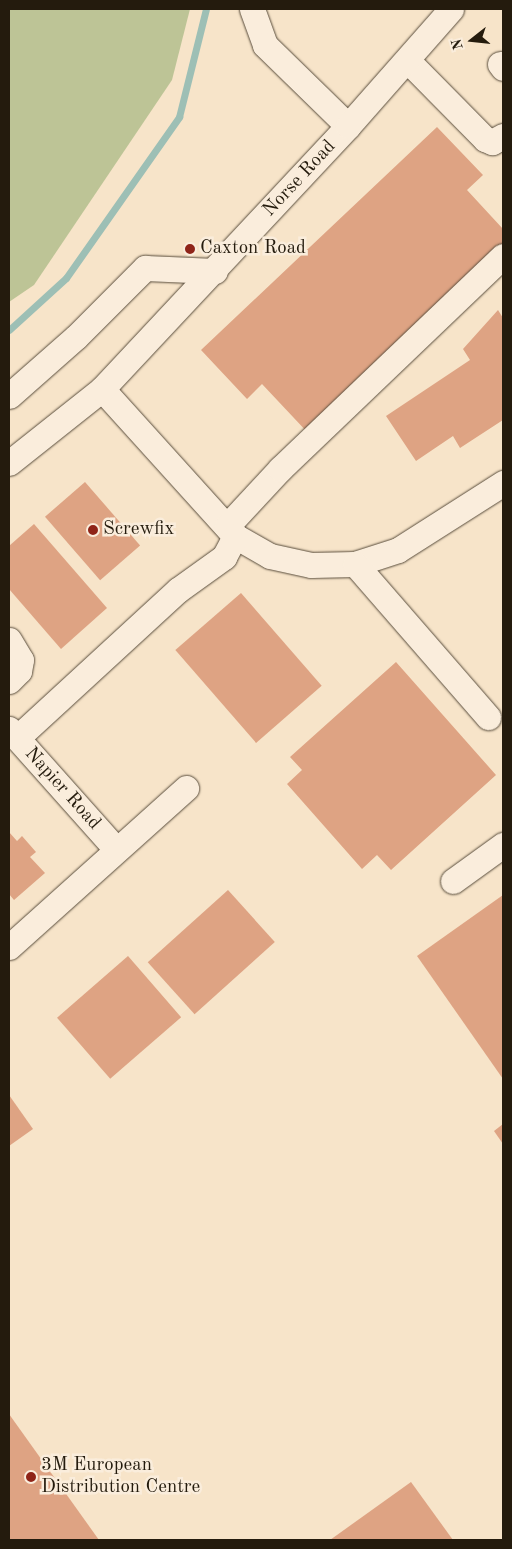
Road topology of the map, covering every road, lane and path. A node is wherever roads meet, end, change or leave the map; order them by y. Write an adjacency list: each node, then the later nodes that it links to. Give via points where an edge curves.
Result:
1 (252, 9): 4 (street, via 271,52)
2 (451, 9): 3 (street, Norse Road)
3 (408, 62): 4 (street, Norse Road); 5 (street, via 485,139 492,142)
4 (348, 126): 7 (street, Norse Road)
5 (503, 136)
6 (503, 256): 12 (street, via 280,469)
7 (215, 271): 8 (street, Norse Road); 9 (street, via 145,268 76,337)
8 (102, 389): 10 (street, Norse Road); 12 (street)
9 (9, 396)
10 (9, 463)
11 (503, 483): 13 (street, via 398,550)
12 (231, 531): 13 (street, via 270,556 311,565); 17 (street, via 224,557 178,590)
13 (355, 564): 16 (street)
14 (9, 640): 15 (street, via 21,660 19,671)
15 (9, 680)
16 (488, 717)
17 (13, 734): 20 (street, Napier Road)
18 (186, 788): 20 (street)
19 (503, 845): 21 (street)
20 (116, 849): 22 (street)
21 (453, 881)
22 (9, 946)

